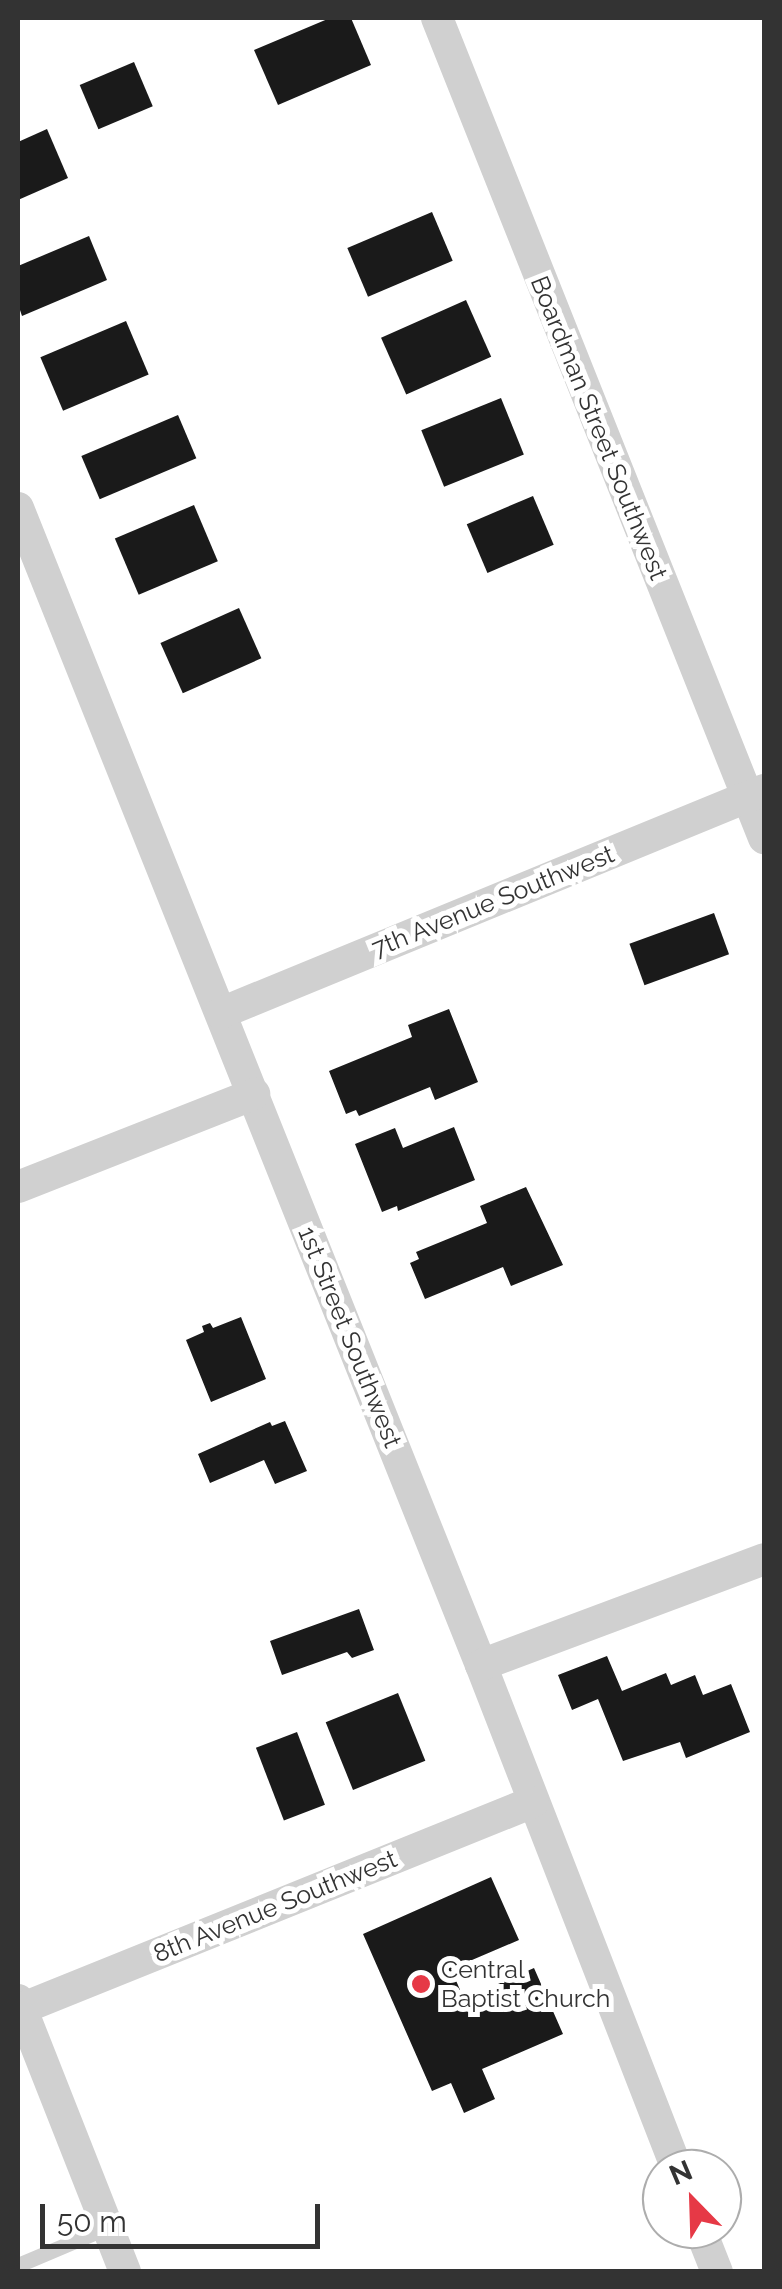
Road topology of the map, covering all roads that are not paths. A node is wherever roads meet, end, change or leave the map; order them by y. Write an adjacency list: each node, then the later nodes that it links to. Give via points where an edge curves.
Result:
1 (437, 18): 3 (street, Boardman Street Southwest)
2 (18, 508): 5 (street, 1st Street Southwest)
3 (756, 794): 4 (street, Boardman Street Southwest); 5 (street, 7th Avenue Southwest)
4 (764, 838)
5 (221, 1013): 6 (street, 1st Street Southwest)
6 (254, 1094): 7 (street); 9 (street, 1st Street Southwest)
7 (18, 1187)
8 (764, 1559): 9 (street)
9 (481, 1666): 10 (street, 1st Street Southwest)
10 (532, 1802): 11 (street, 8th Avenue Southwest); 12 (street, 1st Street Southwest)
11 (19, 2006): 13 (street)
12 (669, 2149)
13 (108, 2227): 14 (lane); 15 (street)
14 (18, 2265)
15 (126, 2272)

